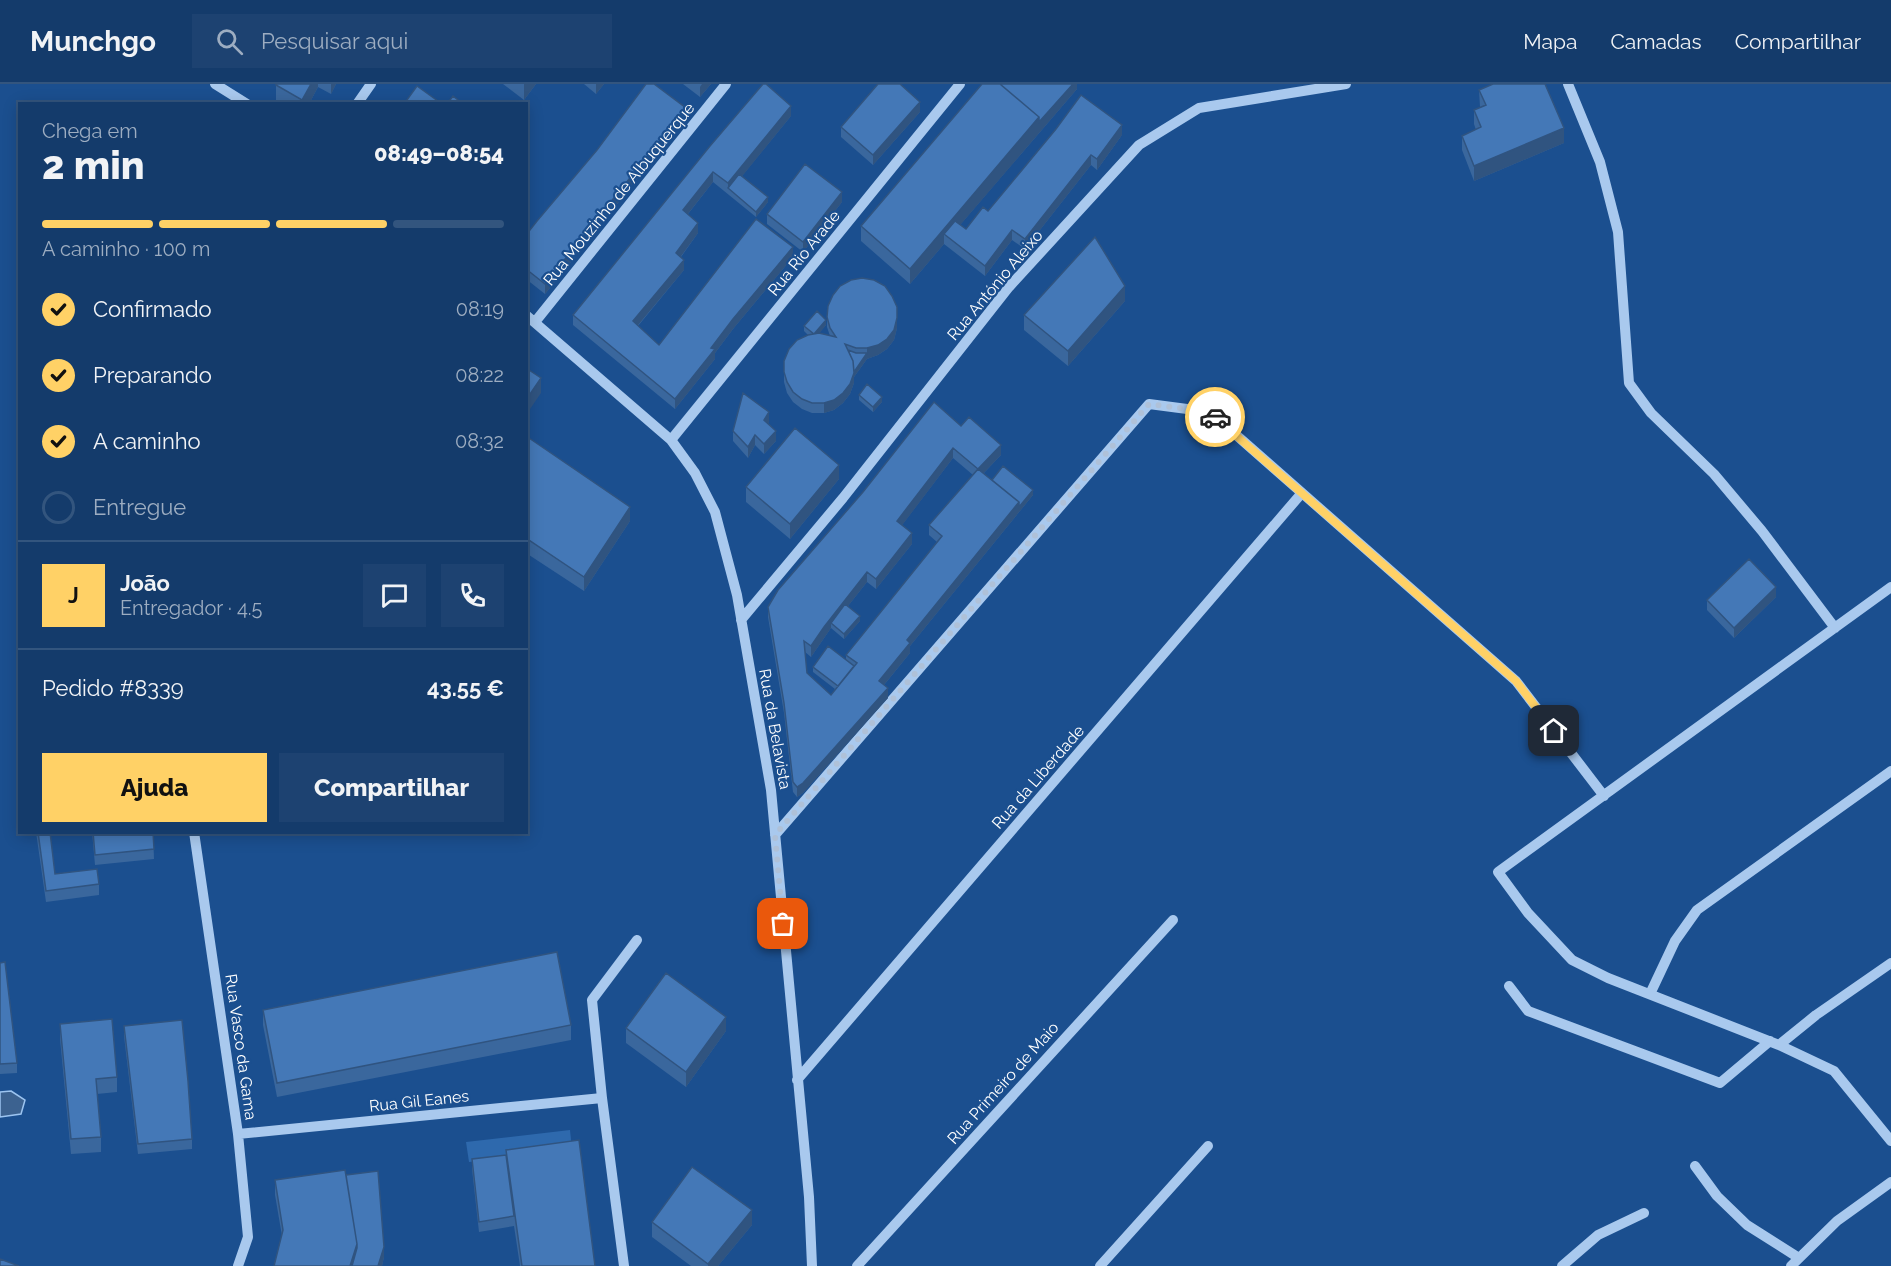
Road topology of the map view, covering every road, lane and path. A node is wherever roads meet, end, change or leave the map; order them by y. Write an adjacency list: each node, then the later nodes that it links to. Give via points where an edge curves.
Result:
1 (215, 84): 7 (street)
2 (371, 84): 8 (street)
3 (726, 84): 9 (street, Rua Mouzinho de Albuquerque)
4 (960, 84): 10 (street, Rua Rio Arade)
5 (1346, 84): 13 (street, Rua António Aleixo, via 1199,108 1139,146 1009,287)
6 (1568, 84): 14 (street, via 1600,162 1618,232 1629,383 1651,413 1714,474 1762,531)
7 (244, 102)
8 (358, 102)
9 (531, 318): 10 (street, Rua da Belavista)
10 (671, 440): 13 (street, Rua da Belavista, via 695,473 715,512)
11 (1302, 494): 16 (street, via 1516,681); 18 (street, via 1210,412 1149,404); 25 (street, Rua da Liberdade)
12 (1891, 587): 14 (street)
13 (741, 620): 18 (street, Rua da Belavista, via 771,790)
14 (1835, 628): 16 (street)
15 (1891, 771): 23 (street, via 1697,910 1675,941)
16 (1604, 796): 23 (street, via 1498,872 1528,913 1572,960)
17 (194, 834): 27 (street, Rua Vasco da Gama)
18 (775, 835): 25 (street, Rua da Belavista)
19 (1173, 920): 37 (street, Rua Primeiro de Maio)
20 (637, 940): 26 (street, via 592,1000)
21 (1891, 963): 24 (street)
22 (1509, 986): 24 (street, via 1528,1011 1720,1083)
23 (1650, 993): 24 (street)
24 (1774, 1043): 28 (street, via 1834,1071)
25 (797, 1080): 36 (street, Rua da Belavista)
26 (602, 1098): 27 (street, Rua Gil Eanes); 35 (street)
27 (238, 1134): 34 (street, Rua Vasco da Gama, via 248,1237)
28 (1891, 1141)
29 (1209, 1146): 38 (street)
30 (1695, 1166): 33 (street, via 1717,1196 1747,1225)
31 (1891, 1182): 33 (street, via 1837,1221)
32 (1644, 1213): 39 (street, via 1598,1235)
33 (1795, 1262)
34 (238, 1266)
35 (624, 1266)
36 (812, 1266)
37 (857, 1266)
38 (1100, 1266)
39 (1562, 1266)

